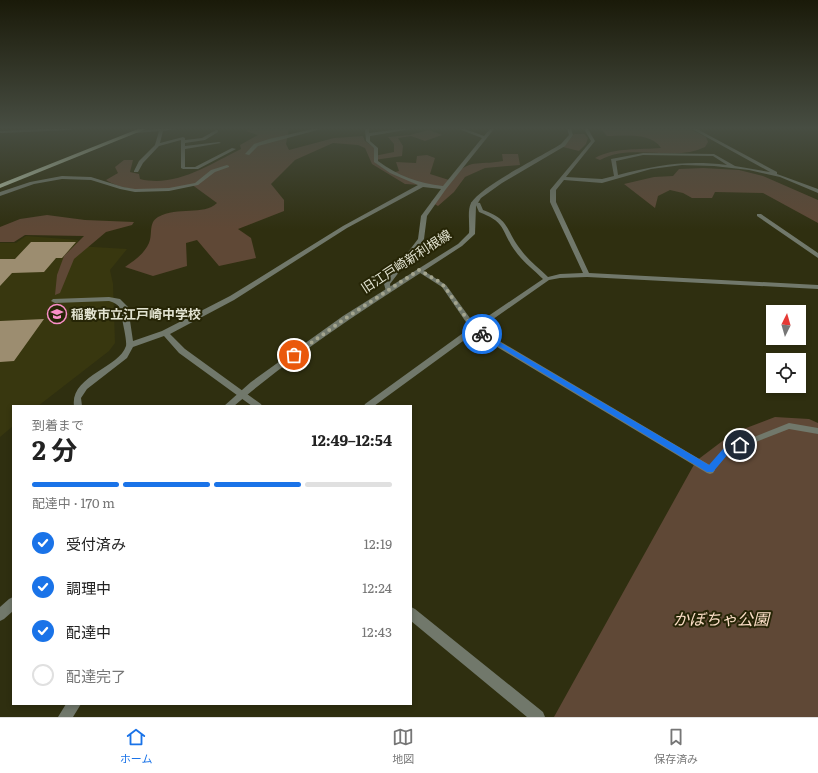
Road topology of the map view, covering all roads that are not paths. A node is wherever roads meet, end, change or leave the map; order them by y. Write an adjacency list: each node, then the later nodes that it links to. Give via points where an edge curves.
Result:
1 (59, 162): 19 (main road)
2 (141, 162): 14 (street)
3 (184, 162): 4 (street, via 184,168 196,168)
4 (207, 162)
5 (378, 162): 18 (street, via 403,179)
6 (465, 162): 20 (street)
7 (534, 162): 23 (street, via 489,190)
8 (575, 162): 17 (street)
9 (613, 162): 15 (street)
10 (726, 162): 13 (street)
11 (756, 162): 16 (street)
12 (227, 166): 22 (street, via 213,171 203,181 194,185 173,189 127,189 96,179 60,178 38,180)
13 (734, 167): 15 (street, via 682,164); 16 (street)
14 (136, 171)
15 (616, 176): 17 (street, via 602,181)
16 (781, 176): 21 (street)
17 (562, 178): 27 (street, via 553,190 553,202)
18 (422, 185): 20 (street); 33 (street, via 345,227 232,298)
19 (0, 186)
20 (444, 188): 30 (street, via 424,216 421,239 387,284)
21 (818, 191)
22 (0, 194)
23 (474, 203): 26 (street, 旧江戸崎新利根線, via 472,234 460,245); 28 (street, via 478,204 481,211 502,221 524,259)
24 (759, 215): 25 (street)
25 (818, 256)
26 (419, 270): 30 (street, 旧江戸崎新利根線); 32 (street, via 444,286)
27 (587, 275): 28 (street); 29 (street)
28 (547, 279): 32 (street)
29 (818, 287)
30 (388, 290): 35 (street, 旧江戸崎新利根線)
31 (55, 301): 34 (street, via 118,301 124,307)
32 (474, 329): 39 (street); 41 (street)
33 (165, 333): 34 (street); 35 (street, via 182,351)
34 (130, 345): 36 (street, via 124,356 84,388 77,398)
35 (242, 394): 37 (street, 旧江戸崎新利根線); 38 (street)
36 (78, 405)
37 (229, 405)
38 (257, 405)
39 (369, 405)
40 (818, 431): 41 (lane, via 788,426 726,451)
41 (710, 470)
42 (12, 605): 44 (street)
43 (412, 614): 47 (street)
44 (0, 615)
45 (73, 705): 46 (street)
46 (65, 717)
47 (538, 717)

